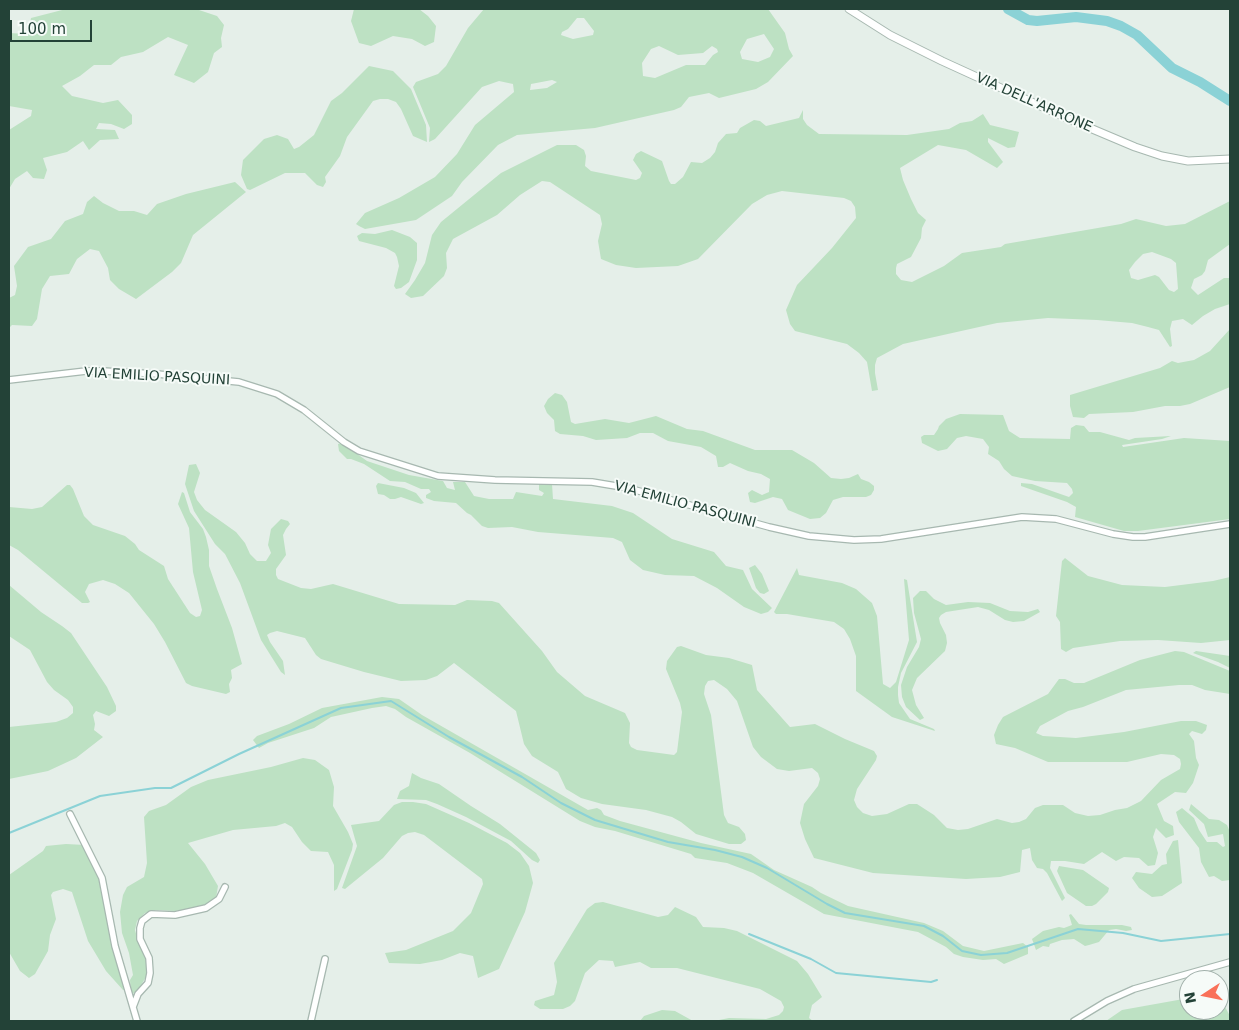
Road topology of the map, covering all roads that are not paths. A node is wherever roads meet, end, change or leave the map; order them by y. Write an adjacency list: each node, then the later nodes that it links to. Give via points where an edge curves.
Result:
1 (849, 9): 2 (street, VIA DELL'ARRONE, via 890,35 942,61 1135,147 1183,160)
2 (1230, 159)
3 (9, 380): 4 (street, VIA EMILIO PASQUINI, via 103,371 239,382 277,394 359,451 438,476 592,482 628,488 809,536 881,539 1022,517 1056,519 1133,537)
4 (1230, 524)
5 (70, 814): 9 (street, via 102,878 115,946)
6 (224, 887): 9 (street, via 219,899 206,908 183,914 151,914 142,921 140,939 149,958 150,974)
7 (325, 959): 11 (street)
8 (1230, 962): 12 (street, via 1134,989)
9 (133, 1007): 10 (street)
10 (137, 1021)
11 (311, 1021)
12 (1074, 1021)

